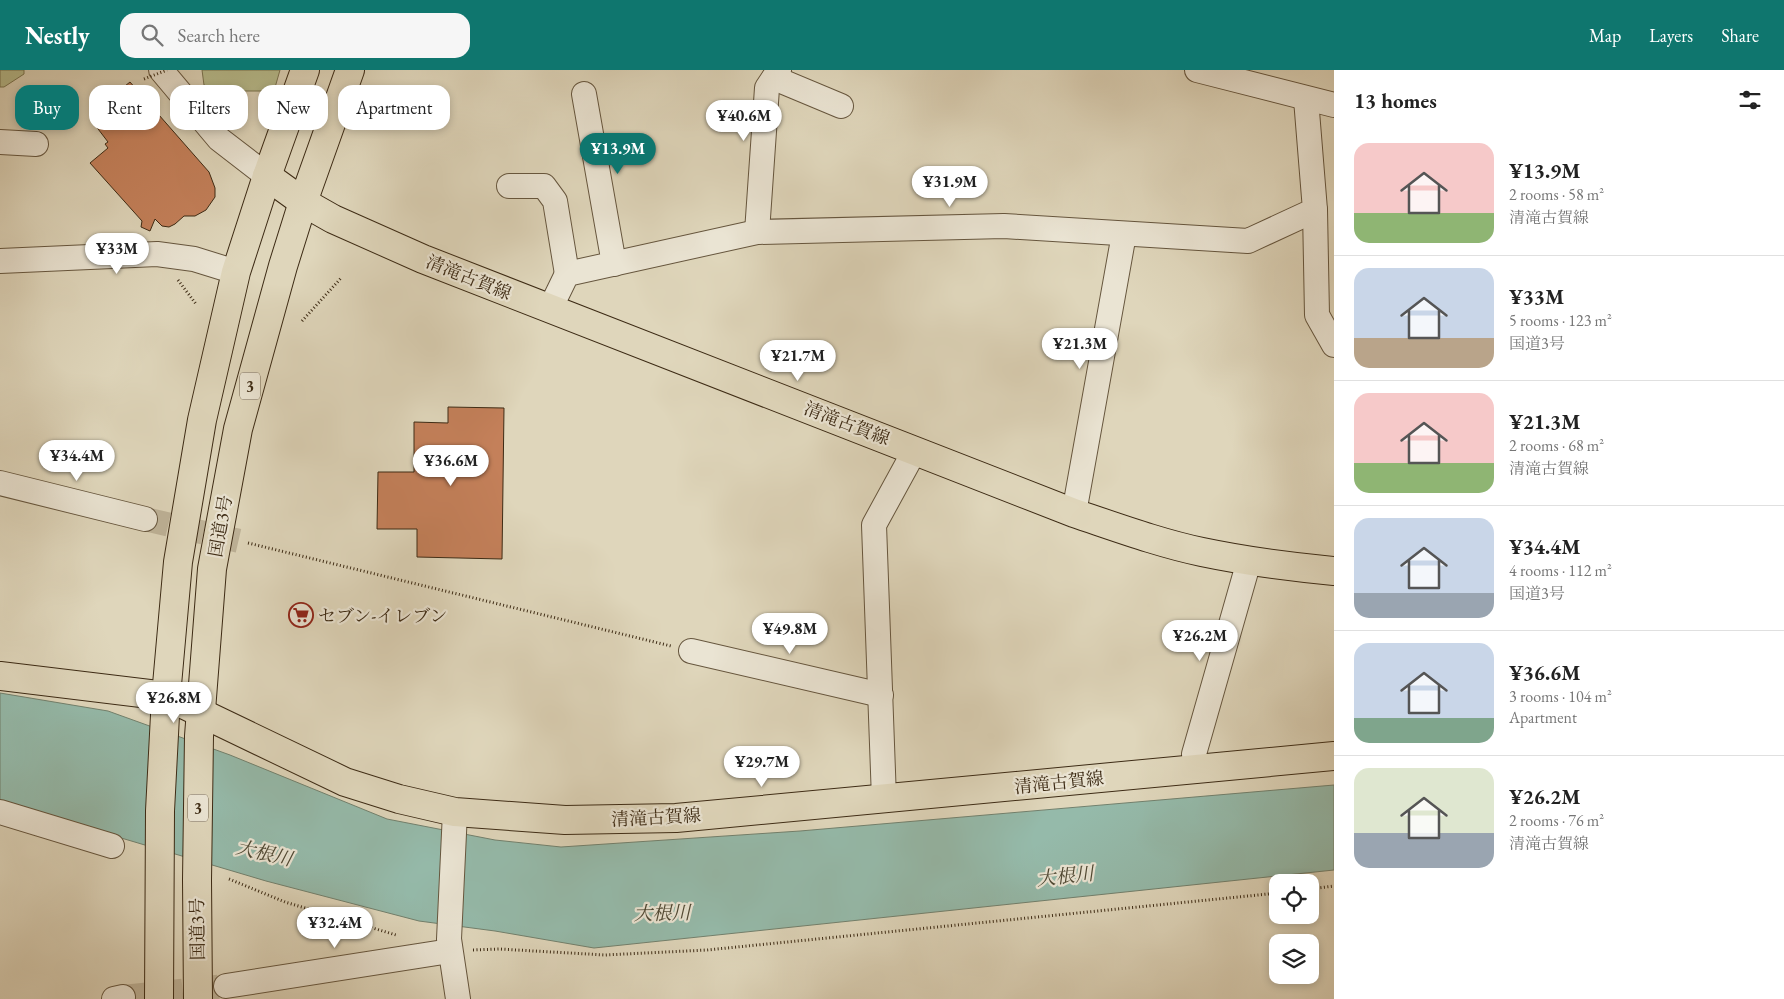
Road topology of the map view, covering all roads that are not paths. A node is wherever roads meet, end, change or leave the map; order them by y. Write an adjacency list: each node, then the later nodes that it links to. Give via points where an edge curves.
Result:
1 (305, 70): 12 (main road, 国道3号)
2 (350, 70): 14 (main road, 国道3号 / 3)
3 (1197, 70): 7 (street)
4 (777, 74): 9 (street); 16 (street, via 767,88)
5 (153, 75): 12 (street, via 219,140)
6 (584, 94): 19 (street)
7 (1306, 99): 8 (street); 15 (street)
8 (1334, 105)
9 (841, 106)
10 (0, 142): 11 (street)
11 (36, 144)
12 (267, 176): 14 (main road, 清滝古賀線); 20 (main road, 国道3号)
13 (509, 186): 21 (street, via 544,186 555,201)
14 (303, 202): 22 (main road, 清滝古賀線, via 414,255); 34 (main road, 国道3号 / 3, via 238,429 212,569)
15 (1315, 210): 17 (street, via 1248,241); 23 (street, via 1317,315)
16 (757, 232): 17 (street, via 1004,226); 19 (street)
17 (1124, 234): 26 (street)
18 (0, 261): 20 (street, via 157,254 194,259)
19 (614, 264): 21 (street)
20 (236, 272): 32 (main road, 国道3号, via 202,420 178,562)
21 (567, 274): 22 (street)
22 (550, 309): 24 (main road, 清滝古賀線)
23 (1334, 345)
24 (915, 450): 26 (main road, 清滝古賀線); 33 (street, via 874,525)
25 (0, 483): 27 (street)
26 (1074, 513): 28 (main road, 清滝古賀線, via 1200,552)
27 (145, 519)
28 (1249, 561): 29 (main road, 清滝古賀線); 36 (street, via 1194,754)
29 (1334, 571)
30 (691, 651): 33 (street)
31 (0, 676): 32 (main road, 清滝古賀線)
32 (166, 696): 34 (main road, 清滝古賀線); 43 (main road, 国道3号, via 160,811)
33 (881, 696): 37 (street)
34 (200, 724): 39 (main road, 清滝古賀線, via 298,760 345,782); 44 (main road, 国道3号 / 3)
35 (1334, 756): 36 (main road, 清滝古賀線)
36 (1195, 768): 37 (main road, 清滝古賀線)
37 (884, 799): 39 (main road, 清滝古賀線, via 676,818)
38 (0, 812): 40 (street)
39 (454, 819): 41 (street)
40 (112, 846)
41 (450, 945): 42 (street); 45 (street)
42 (226, 986)
43 (159, 999)
44 (198, 999)
45 (458, 999)

